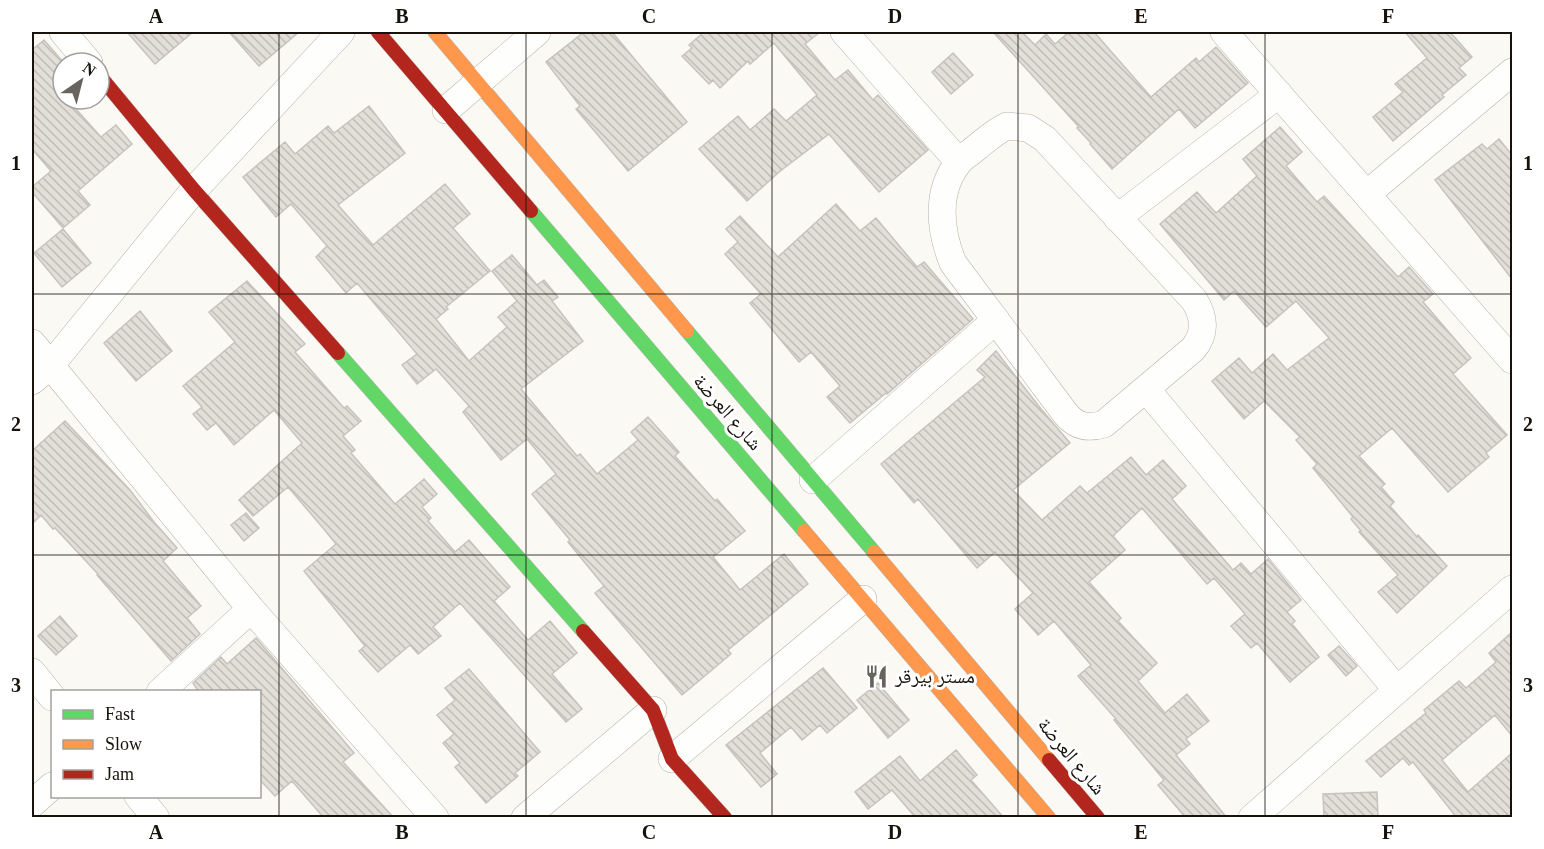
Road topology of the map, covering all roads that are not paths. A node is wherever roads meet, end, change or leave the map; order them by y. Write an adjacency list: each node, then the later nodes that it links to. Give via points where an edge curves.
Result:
1 (63, 32): 8 (street)
2 (341, 32): 15 (street)
3 (378, 32): 13 (main road, شارع العرضة)
4 (435, 32): 10 (main road, شارع العرضة)
5 (537, 32): 10 (street)
6 (844, 32): 14 (street)
7 (1224, 32): 12 (street)
8 (79, 51)
9 (1512, 72): 16 (street)
10 (477, 83): 13 (street); 23 (main road, شارع العرضة)
11 (111, 90): 15 (main road)
12 (1279, 94): 16 (street); 17 (street)
13 (446, 110): 25 (main road, شارع العرضة)
14 (959, 162): 17 (street, via 998,130 1007,126 1028,128 1045,139); 18 (street, via 943,201 945,243 953,263)
15 (194, 190): 21 (street); 31 (main road)
16 (1366, 194): 20 (street)
17 (1117, 218): 22 (street, via 1194,300 1203,323 1200,341)
18 (996, 320): 22 (street, via 1077,424 1104,424); 23 (street)
19 (32, 344): 21 (street)
20 (1512, 360)
21 (41, 374): 26 (street)
22 (1146, 389): 29 (street)
23 (813, 480): 41 (main road, شارع العرضة)
24 (1512, 591): 29 (street)
25 (863, 599): 32 (street); 40 (main road, شارع العرضة)
26 (251, 609): 28 (street); 37 (street)
27 (32, 672): 30 (street)
28 (162, 690)
29 (1398, 690): 42 (street)
30 (51, 696)
31 (653, 710): 32 (main road); 38 (street)
32 (672, 759): 39 (main road)
33 (51, 787): 35 (street)
34 (140, 798): 36 (street)
35 (32, 804)
36 (156, 818)
37 (435, 818)
38 (525, 818)
39 (725, 818)
40 (1049, 818)
41 (1098, 818)
42 (1252, 818)

